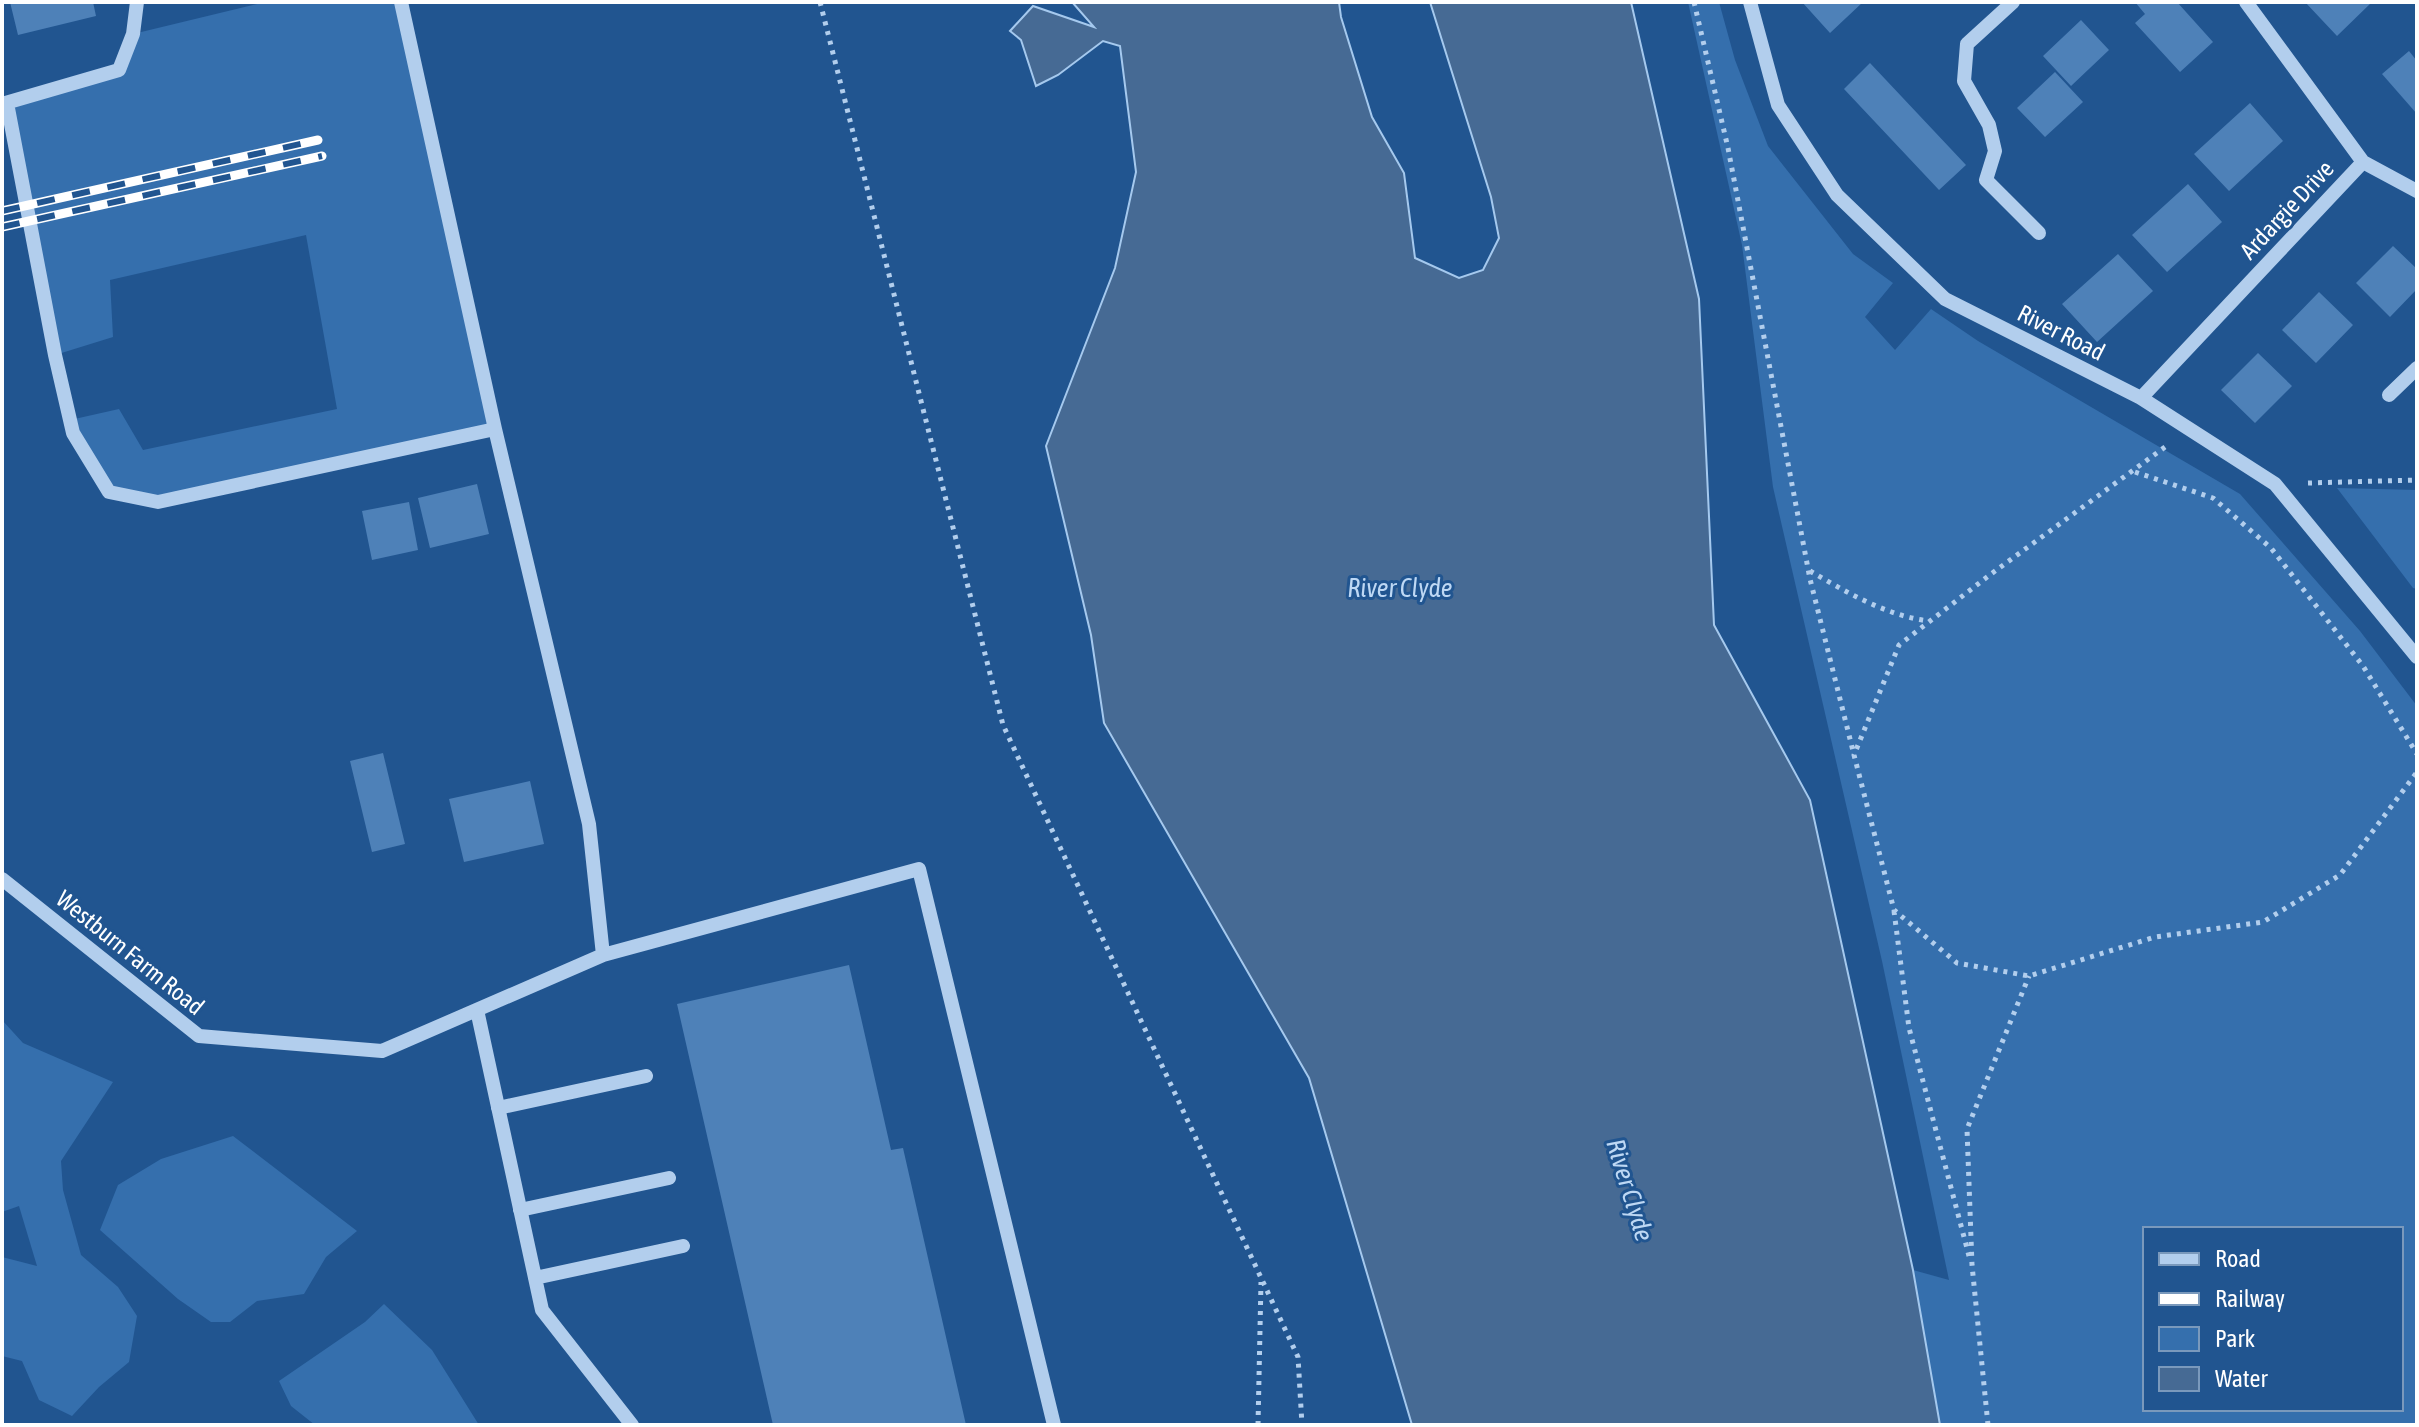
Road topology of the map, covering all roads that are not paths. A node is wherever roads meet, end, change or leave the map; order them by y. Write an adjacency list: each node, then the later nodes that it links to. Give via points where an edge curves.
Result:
1 (137, 2): 6 (street, via 133,34 119,70)
2 (401, 2): 13 (street)
3 (1750, 2): 12 (street, River Road, via 1778,105 1837,195 1945,299)
4 (2013, 2): 9 (street, via 1967,44 1964,81 1989,125 1995,151 1986,180)
5 (2246, 2): 7 (street, Ardargie Drive)
6 (4, 104): 13 (street, via 73,433 109,492 158,502)
7 (2363, 162): 8 (street); 12 (street, Ardargie Drive)
8 (2417, 191)
9 (2039, 233)
10 (2417, 368): 11 (street)
11 (2389, 395)
12 (2141, 398): 14 (street, River Road, via 2275,484)
13 (495, 429): 16 (street, via 589,824)
14 (2417, 657)
15 (2, 879): 17 (street, Westburn Farm Road, via 199,1036 382,1051)
16 (603, 955): 17 (street, Westburn Farm Road); 25 (street, Westburn Farm Road, via 919,869)
17 (477, 1010): 19 (street)
18 (646, 1076): 19 (street)
19 (498, 1108): 21 (street)
20 (669, 1178): 21 (street)
21 (520, 1210): 23 (street)
22 (683, 1246): 23 (street)
23 (535, 1278): 24 (street, via 542,1310)
24 (632, 1425)
25 (1054, 1425)

